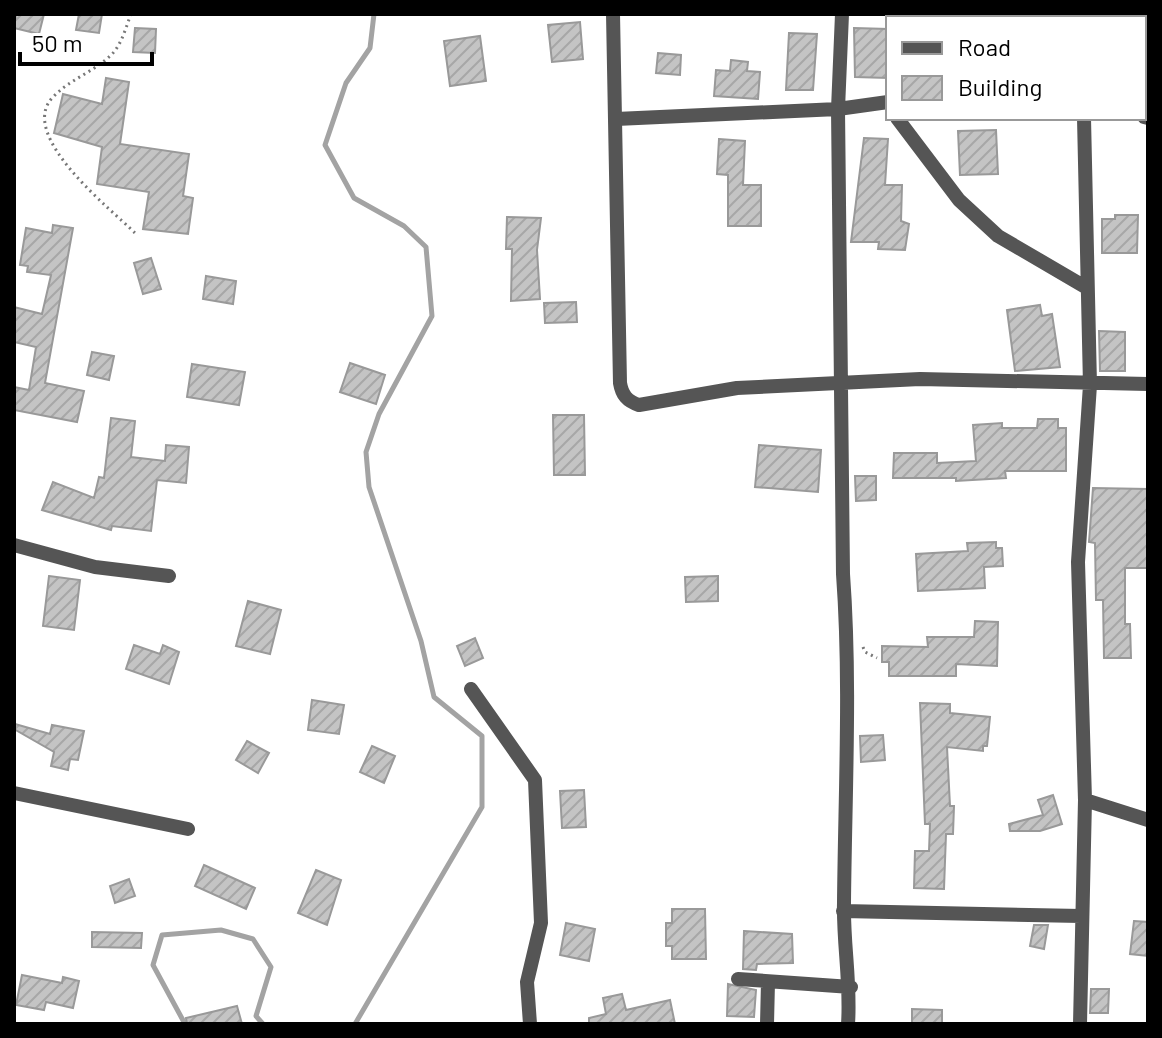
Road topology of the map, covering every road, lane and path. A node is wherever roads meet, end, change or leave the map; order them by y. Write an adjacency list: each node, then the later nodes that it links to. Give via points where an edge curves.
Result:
1 (131, 14): 9 (path, via 114,52 53,97 45,118 46,132 61,159)
2 (613, 14): 6 (street)
3 (842, 14): 5 (street)
4 (886, 104): 5 (street)
5 (838, 109): 6 (street); 11 (street)
6 (616, 119): 11 (street, via 620,383 625,396 639,405 737,388)
7 (899, 120): 10 (street, via 959,200 998,236)
8 (1084, 120): 10 (street)
9 (135, 233)
10 (1087, 288): 13 (street)
11 (843, 383): 13 (street, via 920,379); 21 (street)
12 (1148, 384): 13 (street)
13 (1090, 385): 18 (street, via 1078,562)
14 (14, 545): 15 (street, via 95,567)
15 (169, 576)
16 (471, 689): 26 (street, via 535,780 541,923 527,982)
17 (14, 793): 20 (street)
18 (1085, 800): 19 (street); 22 (street)
19 (1148, 820)
20 (188, 829)
21 (843, 911): 22 (street); 25 (street)
22 (1081, 916): 29 (street)
23 (738, 979): 24 (street)
24 (768, 982): 25 (street); 27 (street)
25 (851, 987): 28 (street)
26 (530, 1024)
27 (767, 1024)
28 (848, 1024)
29 (1080, 1024)

